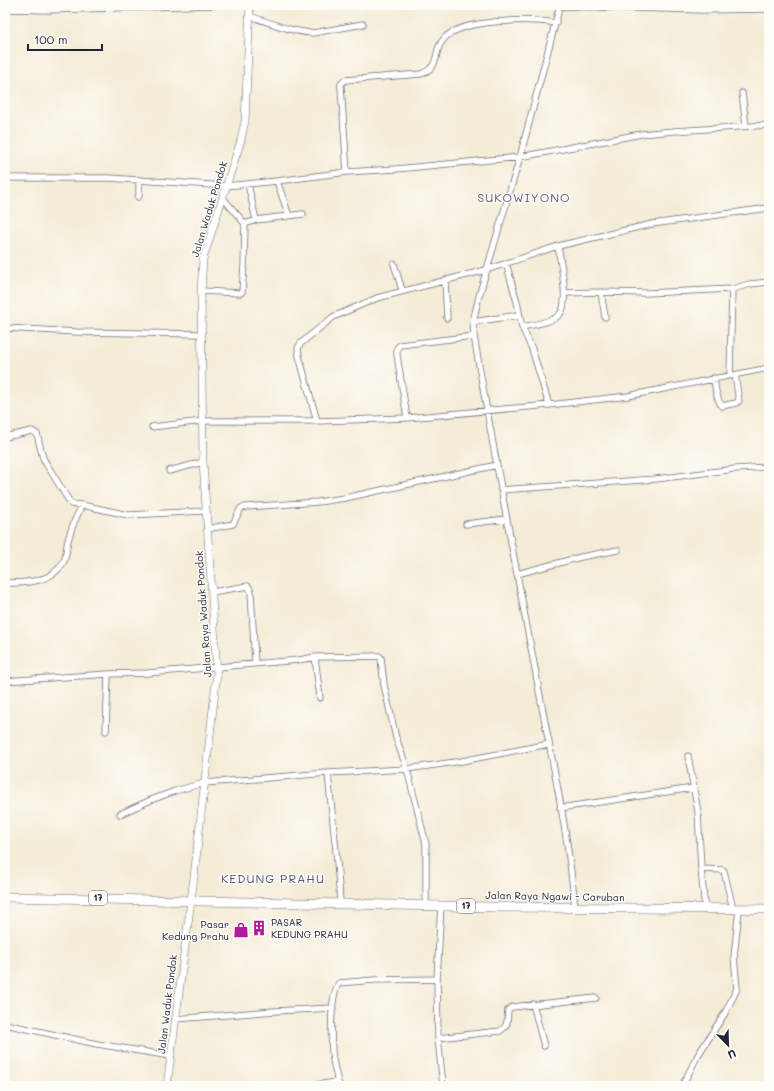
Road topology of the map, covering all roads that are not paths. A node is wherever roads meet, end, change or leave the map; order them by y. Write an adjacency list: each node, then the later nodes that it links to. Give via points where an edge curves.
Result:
1 (215, 5): 3 (street)
2 (250, 5): 9 (street, Jalan Waduk Pondok)
3 (98, 6): 7 (street, via 47,10)
4 (560, 6): 5 (street); 10 (street)
5 (653, 6): 6 (street)
6 (703, 7): 8 (street)
7 (5, 9)
8 (769, 9)
9 (249, 16): 11 (street, via 313,33); 21 (street, Jalan Waduk Pondok, via 246,121)
10 (556, 23): 15 (street); 16 (street, via 525,20 464,28 444,38 434,65 429,71 421,74 345,80 341,87)
11 (363, 24)
12 (742, 93): 14 (street)
13 (769, 125): 14 (street)
14 (746, 126): 15 (street, via 642,134)
15 (520, 157): 16 (street); 32 (street)
16 (347, 172): 19 (street)
17 (5, 178): 18 (street)
18 (140, 180): 21 (street); 22 (street)
19 (277, 181): 20 (street); 26 (street)
20 (248, 184): 21 (street); 27 (street)
21 (226, 186): 23 (street, Jalan Waduk Pondok)
22 (138, 197)
23 (223, 198): 28 (street); 37 (street, Jalan Waduk Pondok, via 203,258)
24 (769, 208): 29 (street, via 652,224)
25 (303, 214): 26 (street)
26 (289, 216): 27 (street)
27 (256, 220): 28 (street)
28 (244, 224): 37 (street, via 242,292)
29 (558, 246): 30 (street); 39 (street)
30 (506, 263): 32 (street); 40 (street)
31 (394, 264): 36 (street)
32 (486, 270): 33 (street); 43 (street)
33 (445, 280): 36 (street); 42 (street)
34 (769, 282): 35 (street)
35 (732, 289): 38 (street, via 646,293); 49 (street)
36 (402, 290): 55 (street, via 333,317 301,343 298,348 299,356)
37 (201, 291): 46 (street, Jalan Waduk Pondok)
38 (601, 292): 39 (street); 41 (street)
39 (565, 293): 44 (street, via 564,307 560,314 552,320)
40 (520, 315): 43 (street); 44 (street)
41 (605, 317)
42 (447, 318)
43 (473, 322): 47 (street)
44 (522, 327): 51 (street, via 532,349)
45 (5, 328): 46 (street)
46 (202, 334): 54 (street, Jalan Waduk Pondok)
47 (474, 336): 52 (street); 53 (street, via 400,345 397,348)
48 (769, 368): 49 (street)
49 (732, 375): 50 (street); 50 (street, via 739,401 722,406 716,394)
50 (714, 378): 51 (street, via 618,398)
51 (549, 405): 52 (street)
52 (487, 411): 53 (street); 59 (street)
53 (408, 418): 55 (street)
54 (203, 421): 55 (street); 56 (street); 58 (street, Jalan Raya Waduk Pondok)
55 (317, 421)
56 (152, 427)
57 (5, 437): 63 (street, via 35,432 43,458 70,504)
58 (203, 462): 61 (street); 64 (street, Jalan Raya Waduk Pondok)
59 (496, 464): 62 (street); 67 (street, via 345,498 241,508 233,524)
60 (769, 467): 62 (street, via 656,479)
61 (169, 471)
62 (501, 490): 65 (street)
63 (82, 505): 64 (street, via 128,514); 70 (street, via 68,538 64,562 58,569 42,579)
64 (206, 511): 67 (street, Jalan Raya Waduk Pondok)
65 (507, 519): 66 (street); 69 (street)
66 (466, 524)
67 (207, 529): 71 (street, Jalan Raya Waduk Pondok)
68 (618, 550): 69 (street)
69 (517, 574): 79 (street)
70 (5, 583)
71 (212, 592): 73 (street, via 248,586 251,592); 74 (street, Jalan Raya Waduk Pondok)
72 (315, 657): 73 (street); 77 (street); 81 (street, via 381,658 384,685 396,738)
73 (255, 663): 74 (street)
74 (217, 666): 75 (street); 83 (street, Jalan Raya Waduk Pondok)
75 (108, 674): 76 (street); 78 (street)
76 (5, 681)
77 (320, 698)
78 (106, 731)
79 (549, 744): 81 (street, via 462,761); 85 (street)
80 (688, 756): 84 (street)
81 (407, 768): 82 (street); 91 (street, via 426,844)
82 (328, 773): 83 (street); 90 (street)
83 (204, 783): 86 (street, via 175,791); 89 (street, Jalan Raya Waduk Pondok)
84 (693, 788): 85 (street); 87 (street, via 698,812)
85 (560, 808): 93 (street)
86 (120, 814)
87 (701, 869): 94 (street); 95 (street, via 724,871)
88 (5, 897): 89 (highway, Jalan Raya Ngawi - Caruban / 17)
89 (190, 901): 90 (highway, Jalan Raya Ngawi - Caruban / 17); 101 (street, Jalan Waduk Pondok)
90 (340, 904): 91 (highway, Jalan Raya Ngawi - Caruban / 17)
91 (426, 905): 92 (highway, Jalan Raya Ngawi - Caruban / 17)
92 (441, 905): 93 (highway, Jalan Raya Ngawi - Caruban / 17); 97 (street)
93 (575, 908): 94 (highway, Jalan Raya Ngawi - Caruban / 17)
94 (705, 909): 95 (highway, Jalan Raya Ngawi - Caruban / 17)
95 (740, 909): 96 (highway, Jalan Raya Ngawi - Caruban / 17); 110 (street, via 734,957 737,989)
96 (769, 909)
97 (437, 979): 100 (street, via 342,982 336,986); 103 (street)
98 (596, 998): 99 (street)
99 (533, 1004): 103 (street, via 509,1008 507,1025 500,1031); 104 (street)
100 (333, 1008): 101 (street); 106 (street, via 332,1053)
101 (175, 1019): 105 (street, Jalan Waduk Pondok)
102 (5, 1024): 105 (street, via 97,1044)
103 (438, 1038): 109 (street)
104 (544, 1046)
105 (171, 1056): 107 (street, Jalan Waduk Pondok)
106 (339, 1084): 108 (street)
107 (167, 1086)
108 (306, 1086)
109 (443, 1086)
110 (682, 1086)

